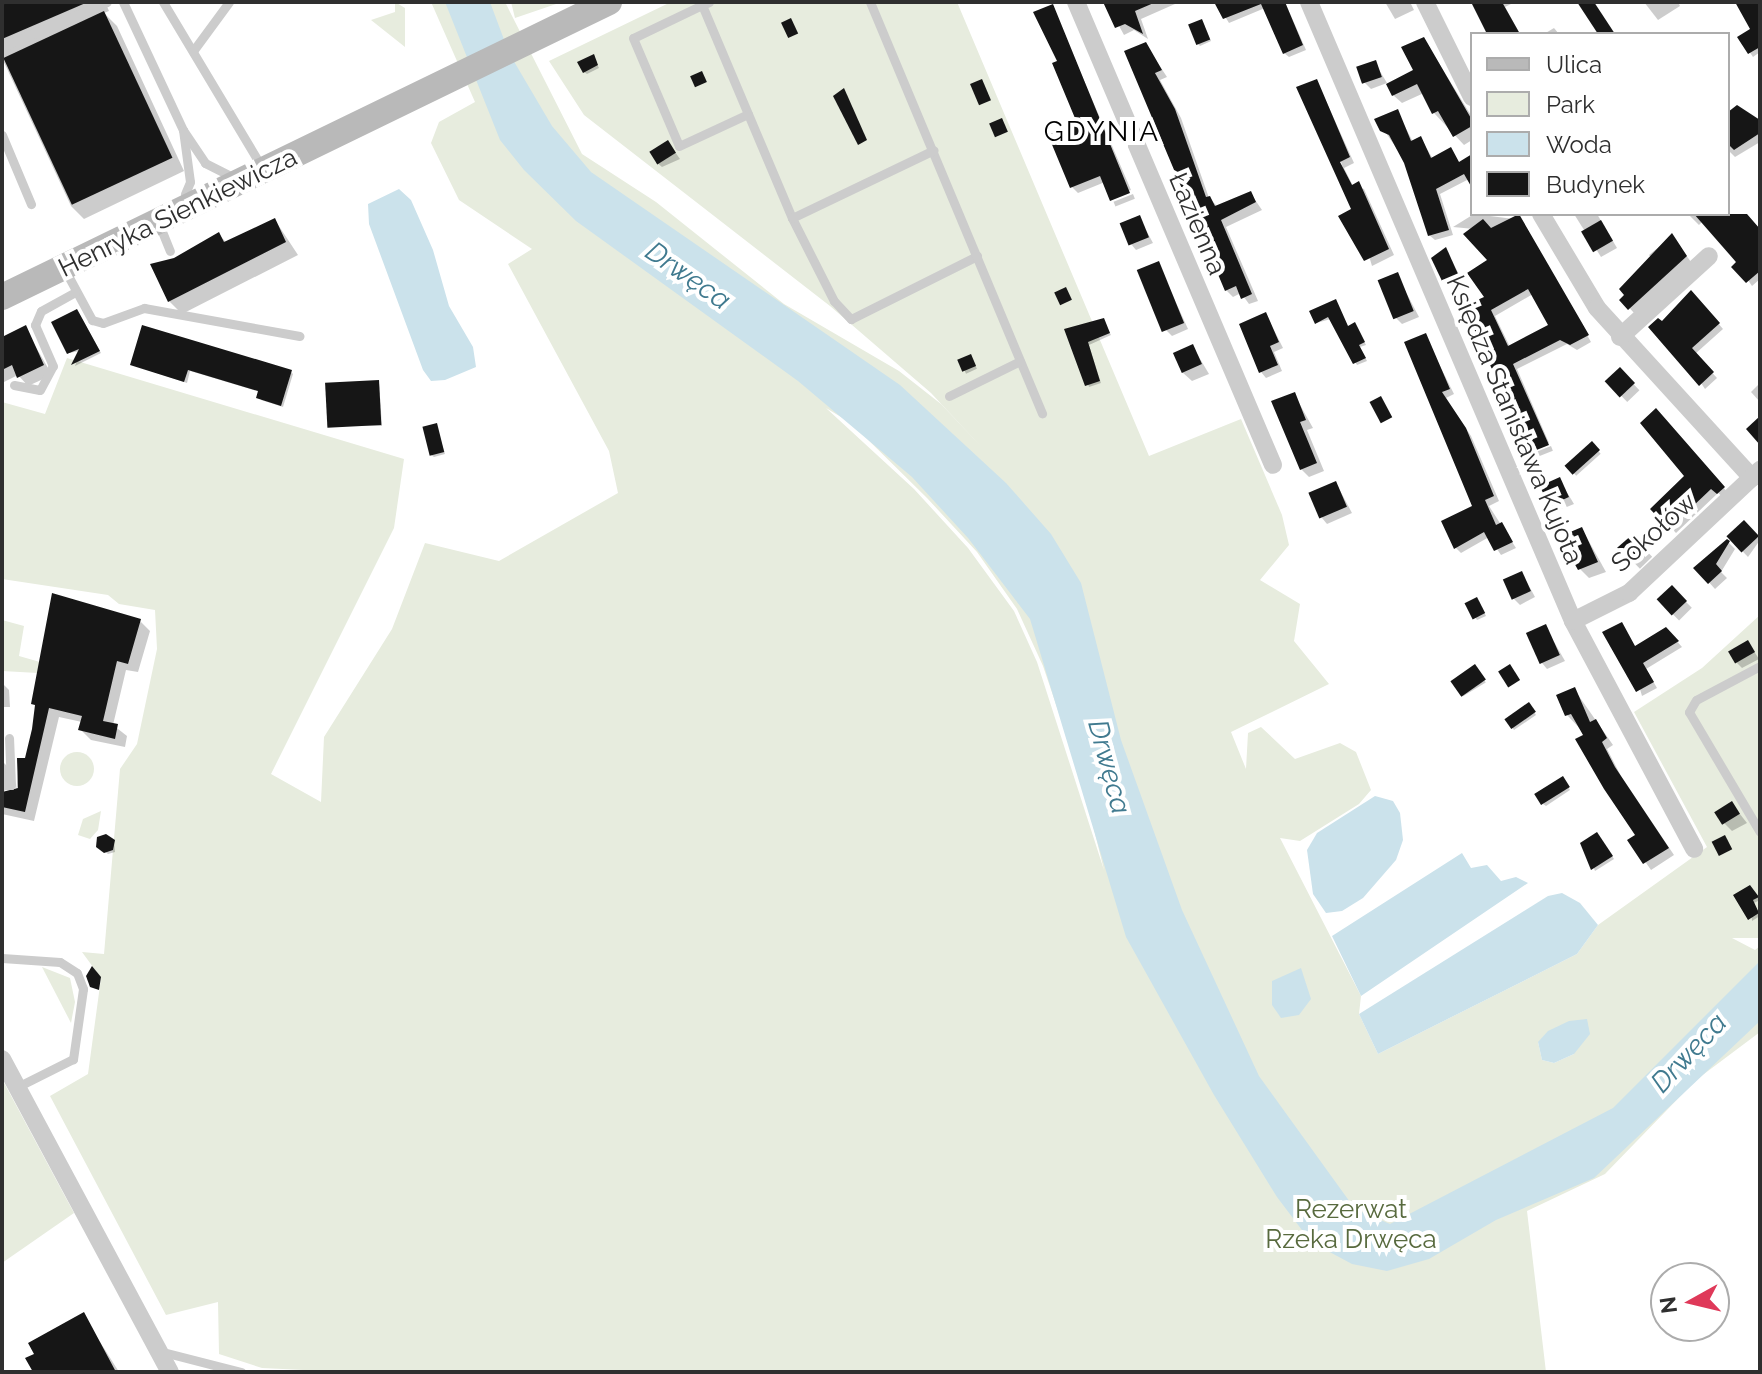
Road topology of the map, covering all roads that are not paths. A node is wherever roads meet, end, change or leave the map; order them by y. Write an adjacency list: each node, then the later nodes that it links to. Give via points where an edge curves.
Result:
1 (107, 2): 11 (lane)
2 (123, 2): 16 (lane)
3 (163, 2): 12 (lane)
4 (229, 2): 12 (lane)
5 (609, 2): 15 (main road, Henryka Sienkiewicza)
6 (870, 2): 18 (lane)
7 (1076, 2): 38 (street, Łazienna)
8 (1309, 2): 40 (street, Księdza Stanisława Kujota)
9 (1425, 2): 13 (street)
10 (706, 4): 14 (lane); 14 (lane, via 633,38 679,146)
11 (2, 47)
12 (193, 51): 19 (lane)
13 (1470, 93)
14 (748, 114): 25 (lane)
15 (352, 124): 19 (main road, Henryka Sienkiewicza); 24 (main road, Henryka Sienkiewicza)
16 (183, 130): 20 (lane, via 205,163); 21 (lane, via 190,182)
17 (2, 135): 22 (lane)
18 (934, 150): 25 (lane); 27 (lane)
19 (257, 159): 20 (main road, Henryka Sienkiewicza)
20 (227, 174): 21 (main road, Henryka Sienkiewicza)
21 (185, 194): 24 (main road, Henryka Sienkiewicza)
22 (31, 204)
23 (1542, 216): 33 (street)
24 (156, 217): 26 (lane); 29 (main road, Henryka Sienkiewicza)
25 (792, 218): 27 (lane, via 834,301 851,319)
26 (170, 251)
27 (977, 256): 34 (lane)
28 (1709, 256): 33 (street)
29 (66, 272): 30 (main road, Henryka Sienkiewicza); 31 (main road, Henryka Sienkiewicza); 32 (lane, via 86,313 103,323 144,308); 35 (lane, via 35,325 53,366 40,390)
30 (2, 279)
31 (2, 297)
32 (300, 336)
33 (1620, 337): 39 (street)
34 (1020, 361): 36 (lane); 37 (lane)
35 (14, 385)
36 (949, 396)
37 (1042, 414)
38 (1273, 465)
39 (1756, 474): 40 (street, Sokołów, via 1629,593)
40 (1573, 621): 45 (street, Księdza Stanisława Kujota)
41 (1760, 666): 44 (lane, via 1696,700 1689,712)
42 (9, 738): 43 (lane, via 11,785)
43 (2, 785)
44 (1760, 832)
45 (1694, 849)
46 (2, 958): 48 (lane, via 60,962 77,973 83,989 73,1059)
47 (2, 1059): 48 (street)
48 (17, 1087): 49 (street)
49 (159, 1351): 50 (street); 51 (lane)
50 (170, 1372)
51 (241, 1372)

